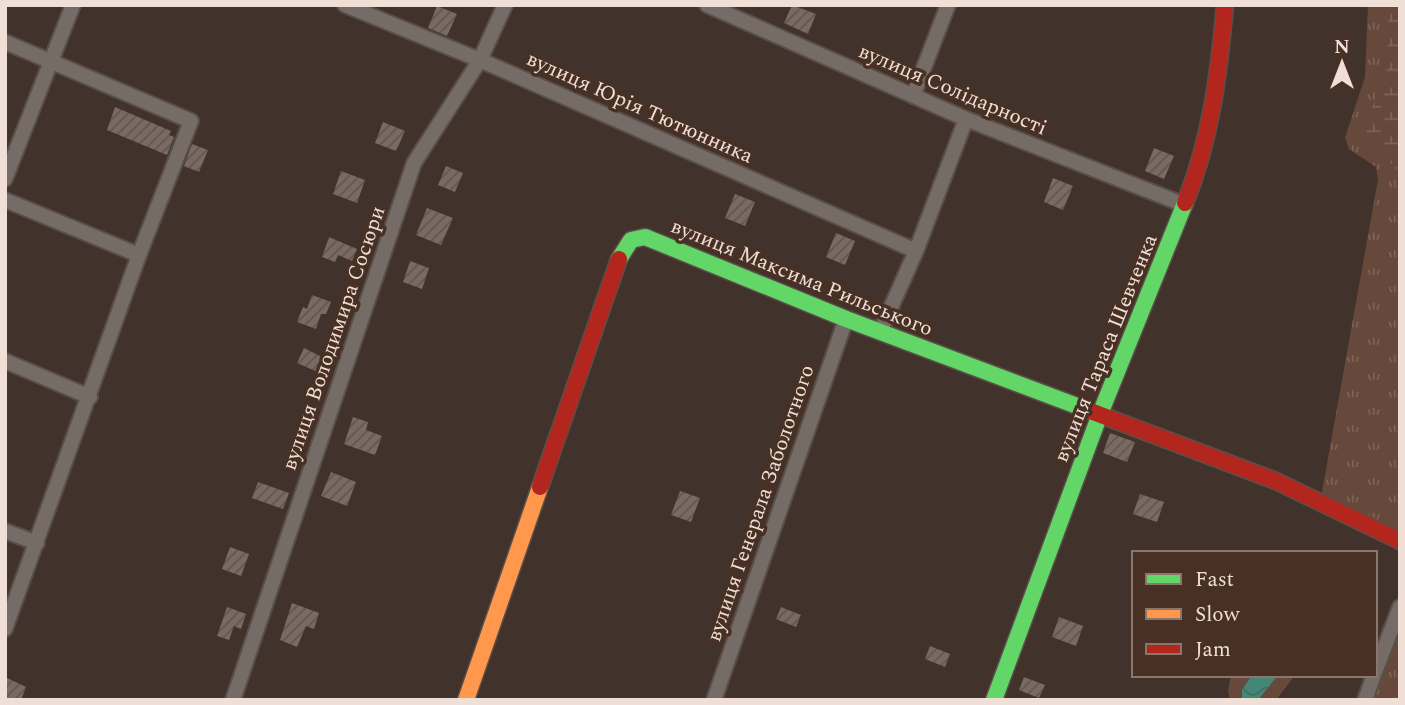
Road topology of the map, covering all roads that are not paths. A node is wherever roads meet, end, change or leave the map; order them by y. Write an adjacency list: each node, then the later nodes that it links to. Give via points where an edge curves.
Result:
1 (74, 5): 8 (street)
2 (345, 5): 9 (street, вулиця Юрія Тютюнника)
3 (505, 5): 9 (street, вулиця Володимира Сосюри)
4 (707, 5): 10 (street, вулиця Солідарності)
5 (948, 5): 10 (street)
6 (1225, 5): 14 (street, вулиця Тараса Шевченка, via 1214,104)
7 (5, 42): 8 (street)
8 (51, 61): 12 (street); 16 (street, via 191,121)
9 (480, 61): 15 (street, вулиця Юрія Тютюнника); 29 (street, вулиця Володимира Сосюри, via 414,163)
10 (914, 96): 11 (street, вулиця Солідарності)
11 (966, 119): 14 (street, вулиця Солідарності); 15 (street)
12 (5, 178)
13 (5, 200): 16 (street)
14 (1185, 205): 21 (street, вулиця Тараса Шевченка)
15 (916, 251): 18 (street)
16 (139, 256): 20 (street)
17 (846, 319): 18 (street, вулиця Максима Рильського); 30 (street, вулиця Максима Рильського, via 645,237 631,240 619,258); 31 (street, вулиця Генерала Заболотного)
18 (880, 332): 21 (street, вулиця Максима Рильського)
19 (5, 361): 20 (street)
20 (90, 397): 24 (street)
21 (1100, 414): 23 (street, вулиця Максима Рильського, via 1276,481); 32 (street, вулиця Тараса Шевченка)
22 (5, 531): 24 (street)
23 (1400, 541)
24 (37, 543): 26 (street)
25 (1400, 607): 27 (street)
26 (5, 629)
27 (1377, 669)
28 (1374, 677): 33 (street)
29 (233, 700)
30 (466, 700)
31 (714, 700)
32 (994, 700)
33 (1365, 700)

